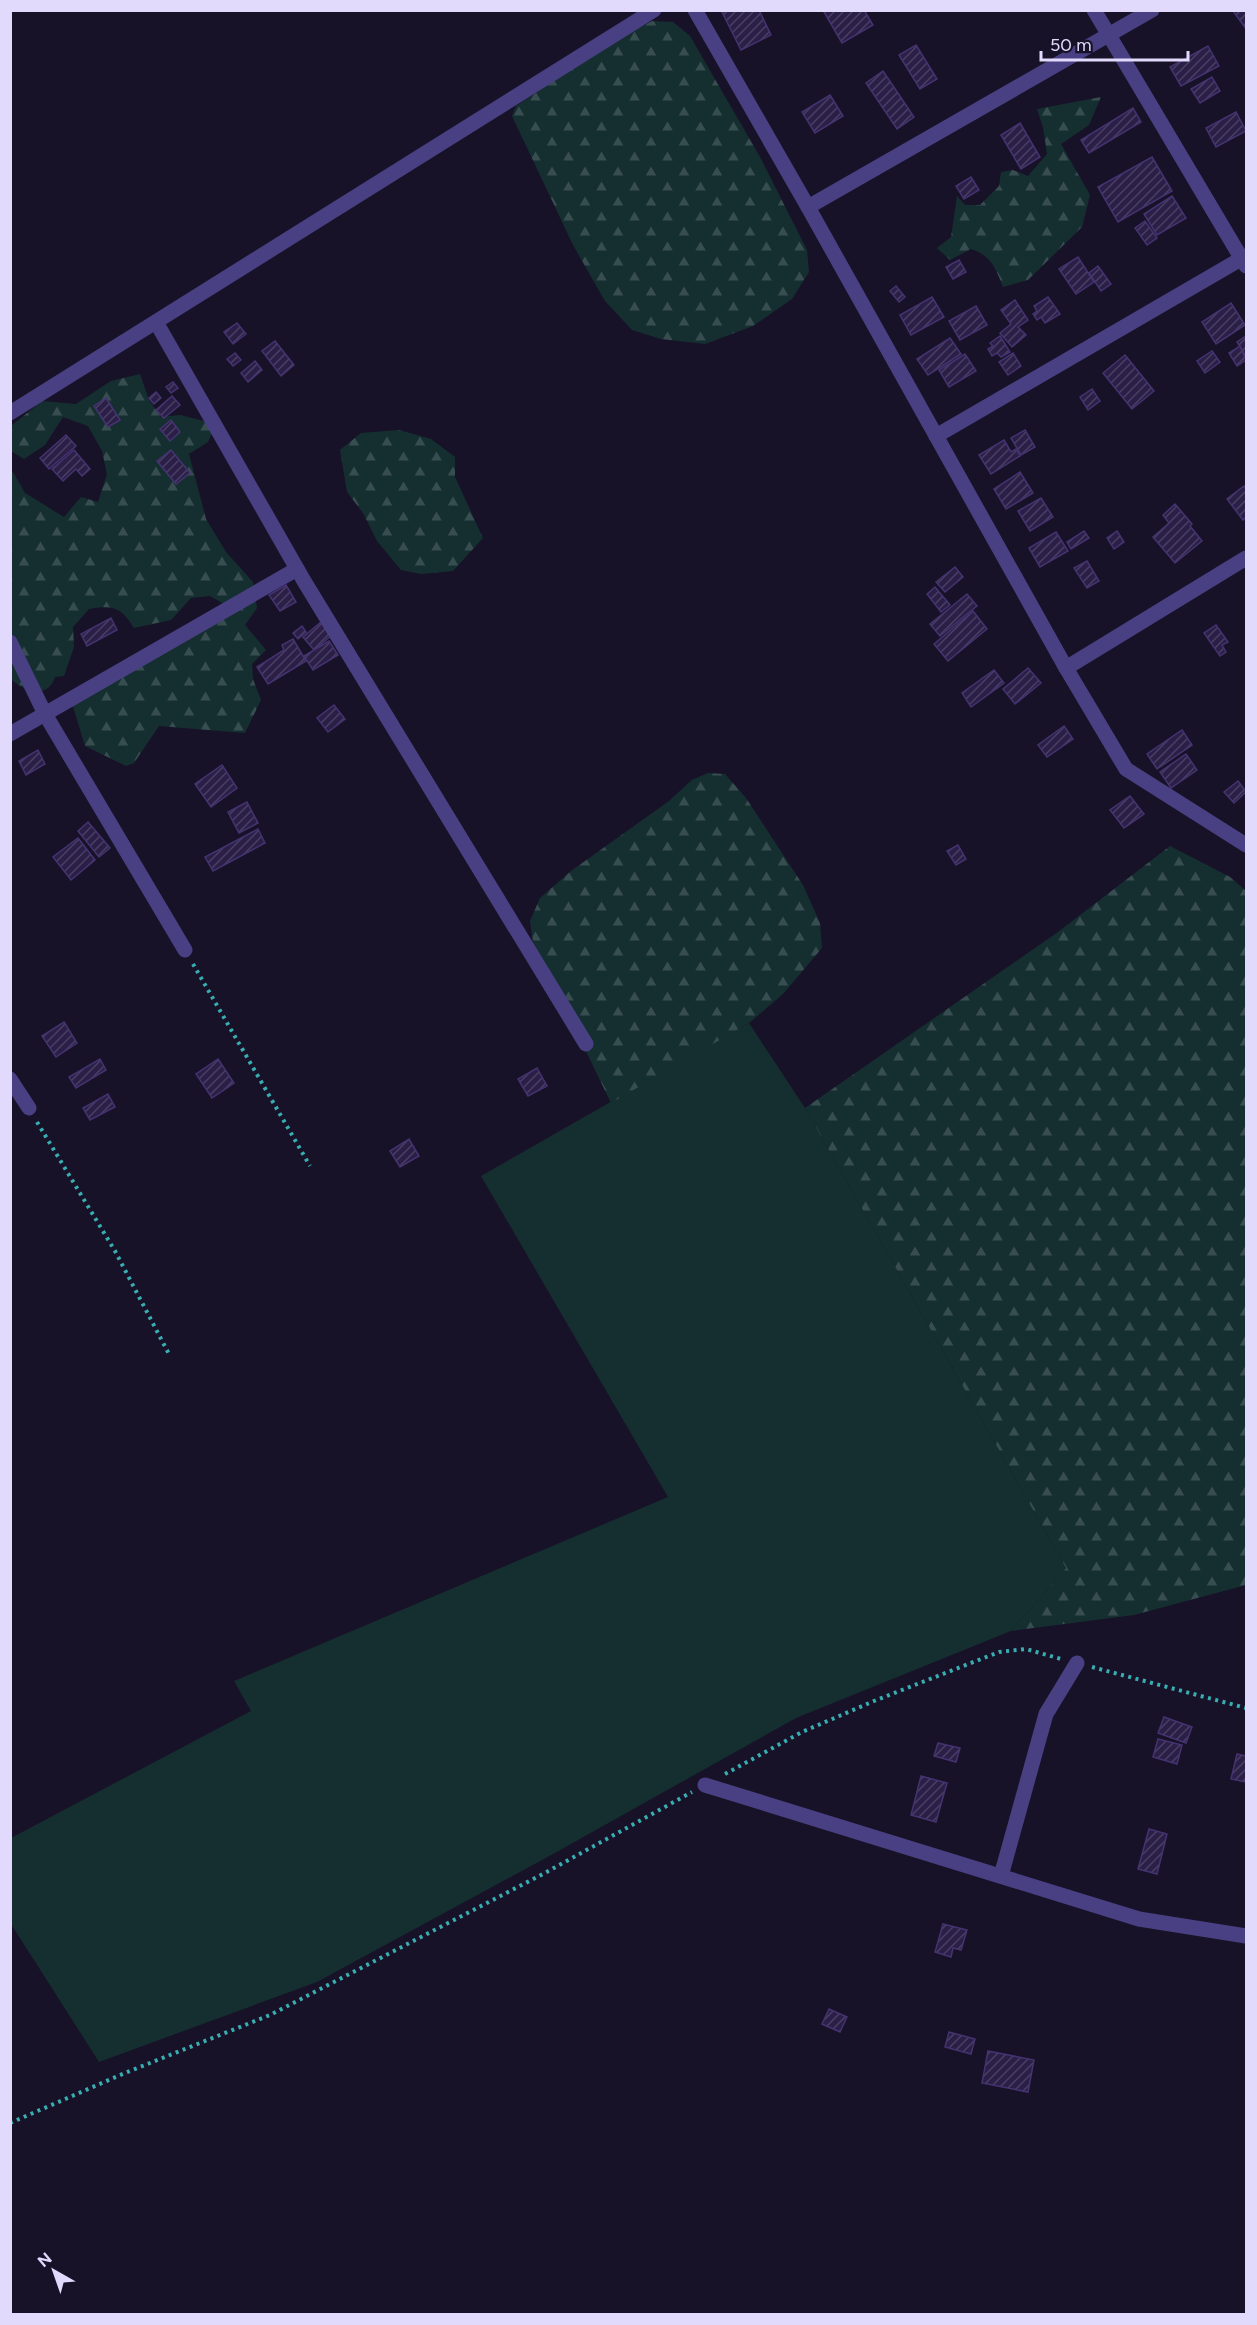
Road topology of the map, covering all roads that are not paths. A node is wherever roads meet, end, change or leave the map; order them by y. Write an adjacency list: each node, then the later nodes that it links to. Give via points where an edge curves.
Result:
1 (654, 10): 8 (street)
2 (695, 10): 6 (street)
3 (1094, 10): 5 (street)
4 (1152, 10): 5 (street)
5 (1108, 36): 6 (street); 7 (street)
6 (808, 207): 10 (street)
7 (1245, 260): 10 (street)
8 (156, 322): 9 (street); 12 (street)
9 (10, 413)
10 (936, 436): 14 (street)
11 (1246, 558): 14 (street)
12 (297, 569): 15 (street); 19 (street)
13 (10, 642): 15 (street)
14 (1066, 668): 17 (street, via 1126,769)
15 (45, 714): 16 (street); 18 (street)
16 (10, 734)
17 (1246, 845)
18 (185, 950)
19 (586, 1044)
20 (10, 1079): 21 (street)
21 (29, 1108)
22 (1077, 1663): 24 (street, via 1046,1714)
23 (705, 1785): 24 (street)
24 (1001, 1876): 25 (street, via 1139,1918)
25 (1246, 1936)

